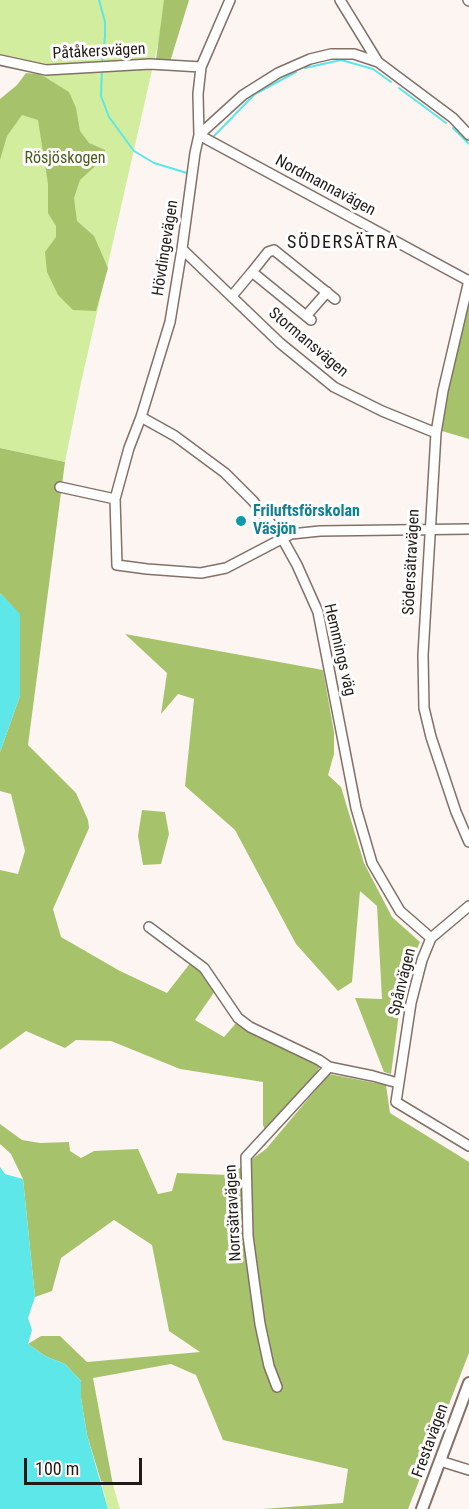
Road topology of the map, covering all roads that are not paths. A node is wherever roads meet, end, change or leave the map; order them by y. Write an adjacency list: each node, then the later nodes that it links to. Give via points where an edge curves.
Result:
1 (230, 0): 5 (street, Hövdingevägen)
2 (340, 0): 4 (street)
3 (0, 60): 5 (street, Påtåkersvägen, via 46,69)
4 (378, 62): 6 (street, via 354,54 310,58 243,96); 7 (street, via 453,118)
5 (201, 66): 6 (street, Hövdingevägen)
6 (199, 135): 8 (street, Hövdingevägen); 10 (street, Nordmannavägen)
7 (469, 135)
8 (182, 249): 12 (street, Stormansvägen); 14 (street, Hövdingevägen, via 170,322)
9 (252, 272): 11 (street, via 274,250); 11 (street, Stormansvägen, via 308,318); 12 (street)
10 (469, 280): 15 (street, Södersätravägen)
11 (327, 292): 13 (street)
12 (232, 296): 15 (street, Stormansvägen, via 280,343 334,387)
13 (335, 299)
14 (141, 417): 17 (street, Hövdingevägen); 20 (street, Hemmings väg, via 175,436 225,473)
15 (436, 434): 18 (street, Södersätravägen)
16 (60, 487): 17 (street)
17 (115, 499): 20 (street, Hövdingevägen, via 117,565 201,573 226,568)
18 (429, 529): 19 (street); 20 (street, via 320,531); 21 (street, Södersätravägen, via 424,708)
19 (469, 529)
20 (282, 538): 24 (street, Hemmings väg, via 318,612 356,808 372,863 400,911)
21 (469, 842)
22 (469, 906): 24 (street, Spånvägen)
23 (149, 927): 25 (street, via 204,968 238,1018)
24 (431, 938): 26 (street, Spånvägen, via 416,980)
25 (329, 1068): 26 (street); 29 (street, Norrsätravägen, via 246,1157 249,1247 260,1324)
26 (398, 1083): 27 (street, via 396,1102)
27 (469, 1146)
28 (469, 1383): 30 (street, Frestavägen)
29 (277, 1387)
30 (440, 1461): 31 (street); 32 (street, Frestavägen)
31 (469, 1470)
32 (422, 1509)

